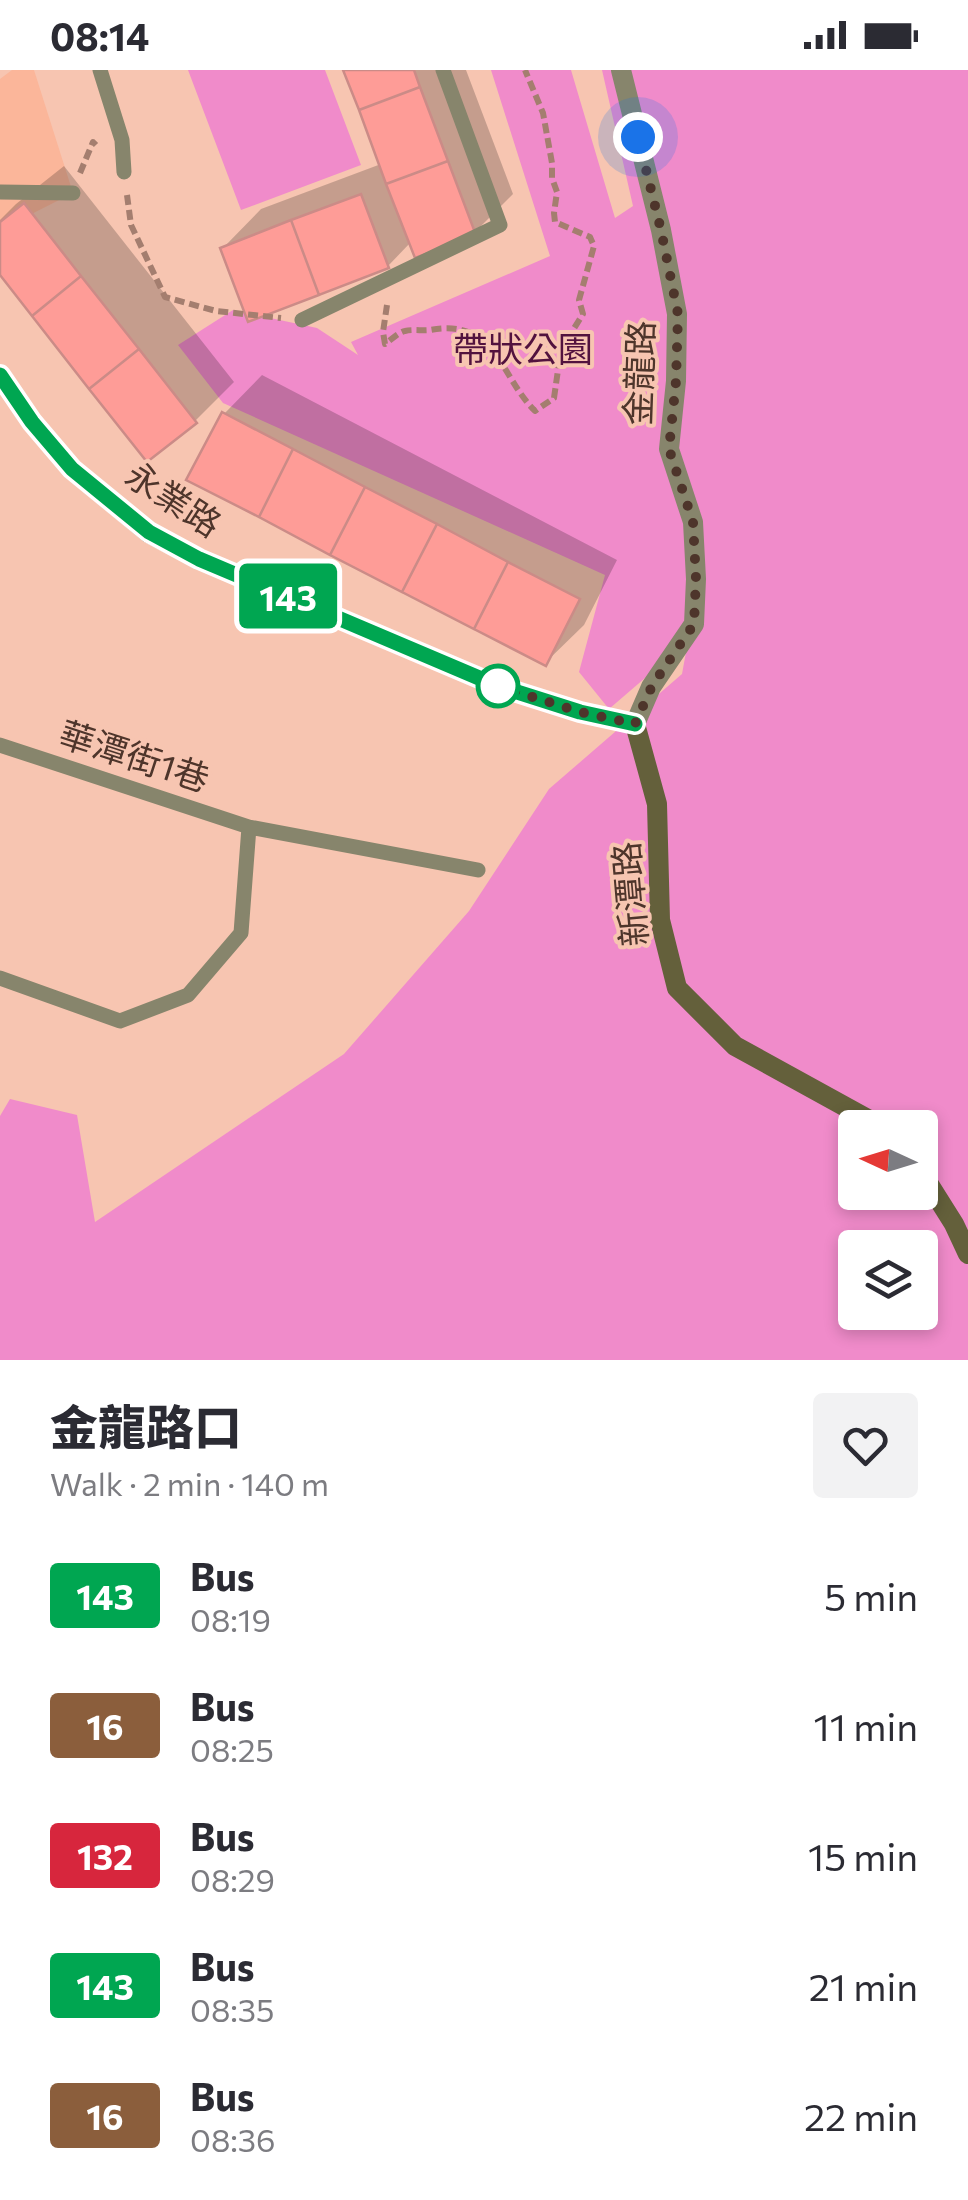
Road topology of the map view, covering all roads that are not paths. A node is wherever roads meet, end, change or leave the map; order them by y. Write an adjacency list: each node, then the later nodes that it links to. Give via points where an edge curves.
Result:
1 (100, 70): 4 (lane, via 122,140)
2 (443, 70): 7 (lane, via 500,225)
3 (621, 70): 9 (street, 金龍路, via 678,314 669,449 693,522 696,579 694,624)
4 (124, 172)
5 (0, 192): 6 (lane)
6 (72, 193)
7 (302, 320)
8 (0, 375): 9 (street, 永業路, via 72,469 149,532 498,686)
9 (635, 724): 14 (street, 新潭路, via 656,804 660,920 676,988 735,1046)
10 (0, 745): 11 (lane, 華潭街1巷)
11 (249, 827): 12 (lane, 華潭街1巷); 13 (lane, via 241,933 188,994 120,1021)
12 (478, 870)
13 (0, 978)
14 (851, 1110)
15 (938, 1199): 16 (street)
16 (968, 1254)

